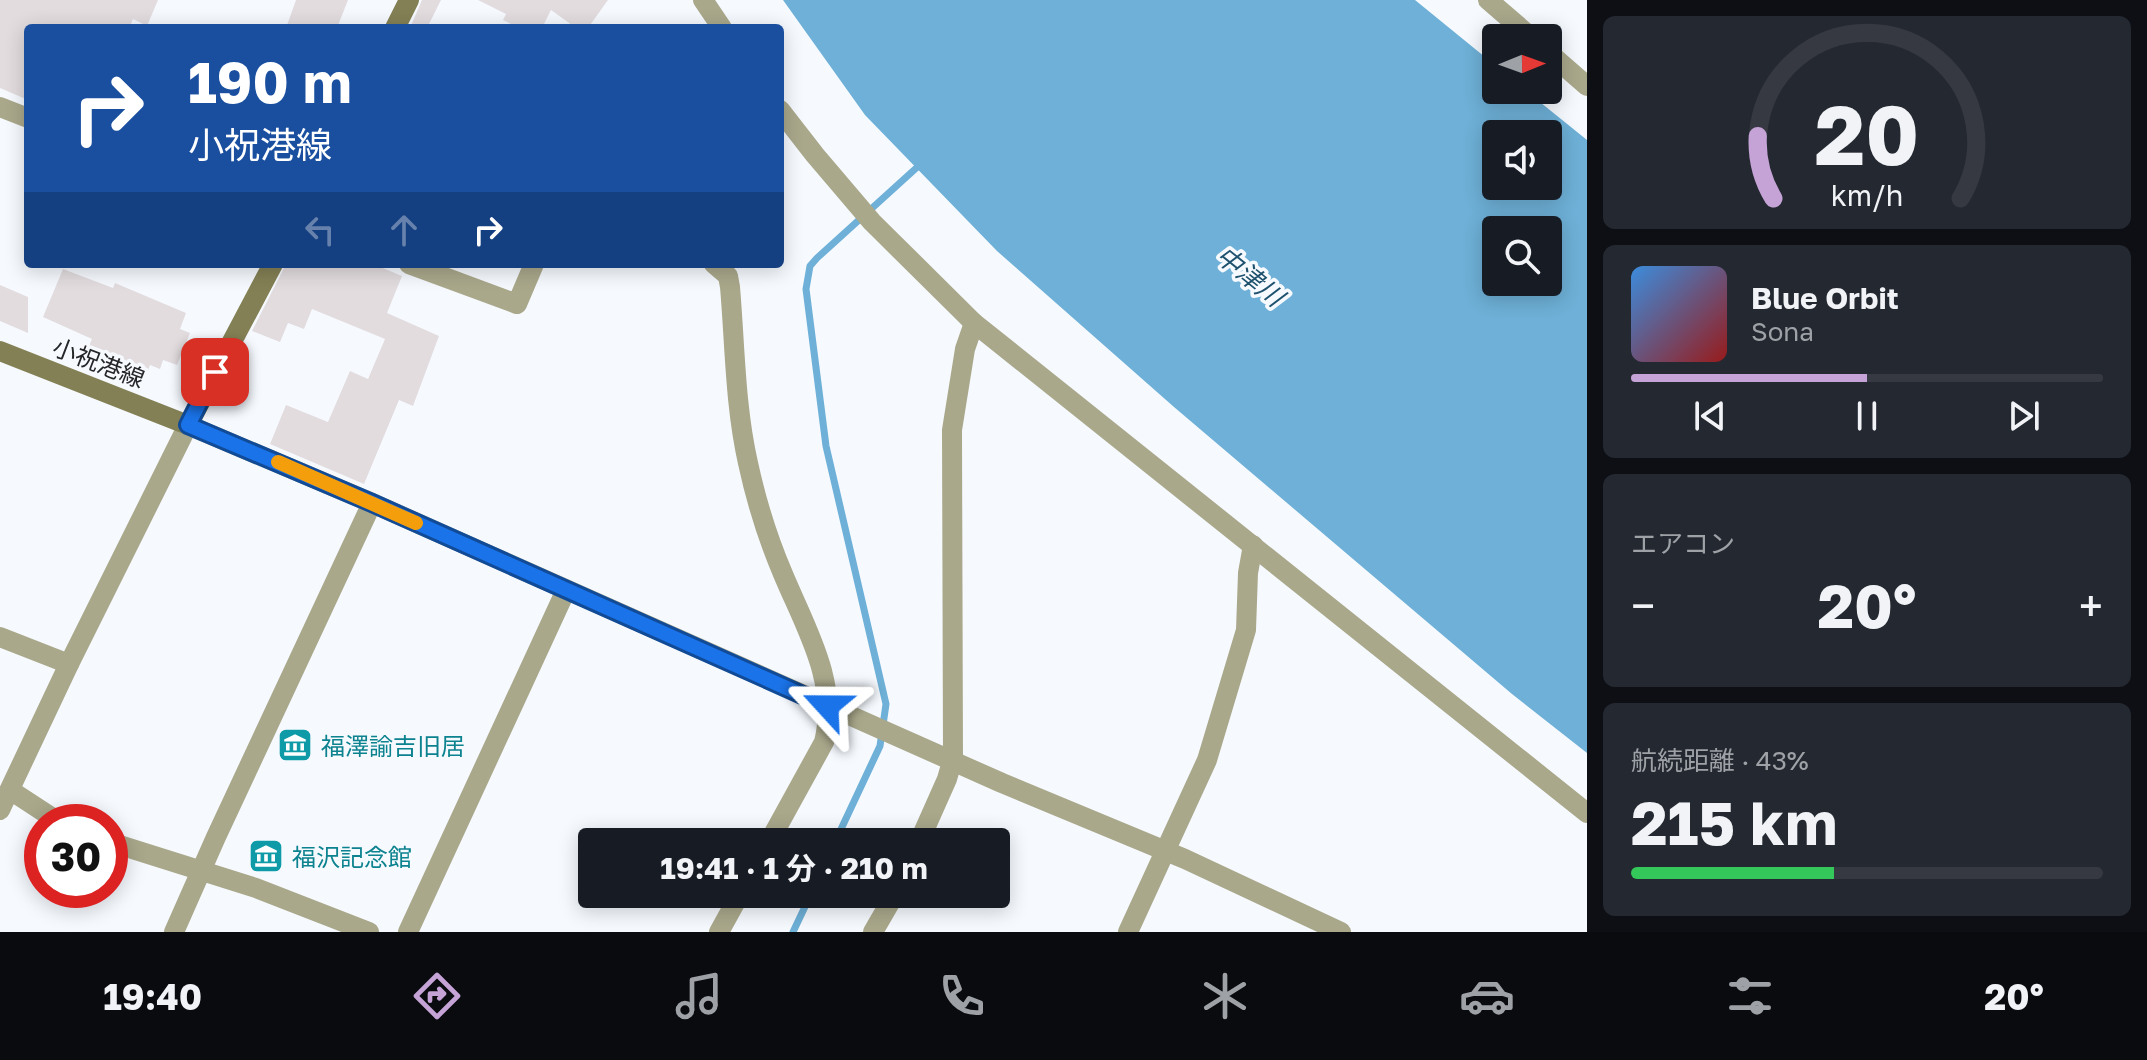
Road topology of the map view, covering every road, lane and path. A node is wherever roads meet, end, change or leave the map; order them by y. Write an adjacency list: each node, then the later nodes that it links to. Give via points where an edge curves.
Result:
1 (408, 0): 4 (main road)
2 (703, 0): 5 (street)
3 (1488, 0): 6 (street)
4 (397, 24)
5 (719, 24)
6 (1516, 24)
7 (1562, 64): 8 (street)
8 (1587, 86)
9 (0, 107): 11 (street)
10 (784, 115): 16 (street, via 872,222)
11 (24, 116)
12 (271, 268): 18 (main road)
13 (420, 268): 14 (street, via 517,304)
14 (532, 268)
15 (719, 268): 24 (street, via 730,287 748,463 781,571 818,653)
16 (974, 323): 20 (street); 25 (street, via 952,430)
17 (0, 351): 18 (main road, 小祝港線)
18 (188, 425): 19 (street); 23 (street)
19 (372, 503): 21 (street); 34 (street)
20 (1253, 545): 29 (street); 33 (street, via 1240,656 1207,760)
21 (566, 590): 24 (street); 39 (street)
22 (0, 637): 23 (street)
23 (69, 664): 26 (street)
24 (827, 706): 25 (street); 30 (street, via 824,742)
25 (952, 761): 31 (street); 33 (street)
26 (10, 790): 27 (street); 28 (street)
27 (31, 804)
28 (0, 810)
29 (1587, 813)
30 (777, 828)
31 (925, 828)
32 (128, 848): 34 (street)
33 (1166, 851): 42 (street); 43 (street)
34 (201, 872): 37 (street); 38 (street)
35 (732, 908): 40 (street)
36 (887, 908): 41 (street)
37 (174, 932)
38 (369, 932)
39 (408, 932)
40 (719, 932)
41 (873, 932)
42 (1128, 932)
43 (1341, 932)

